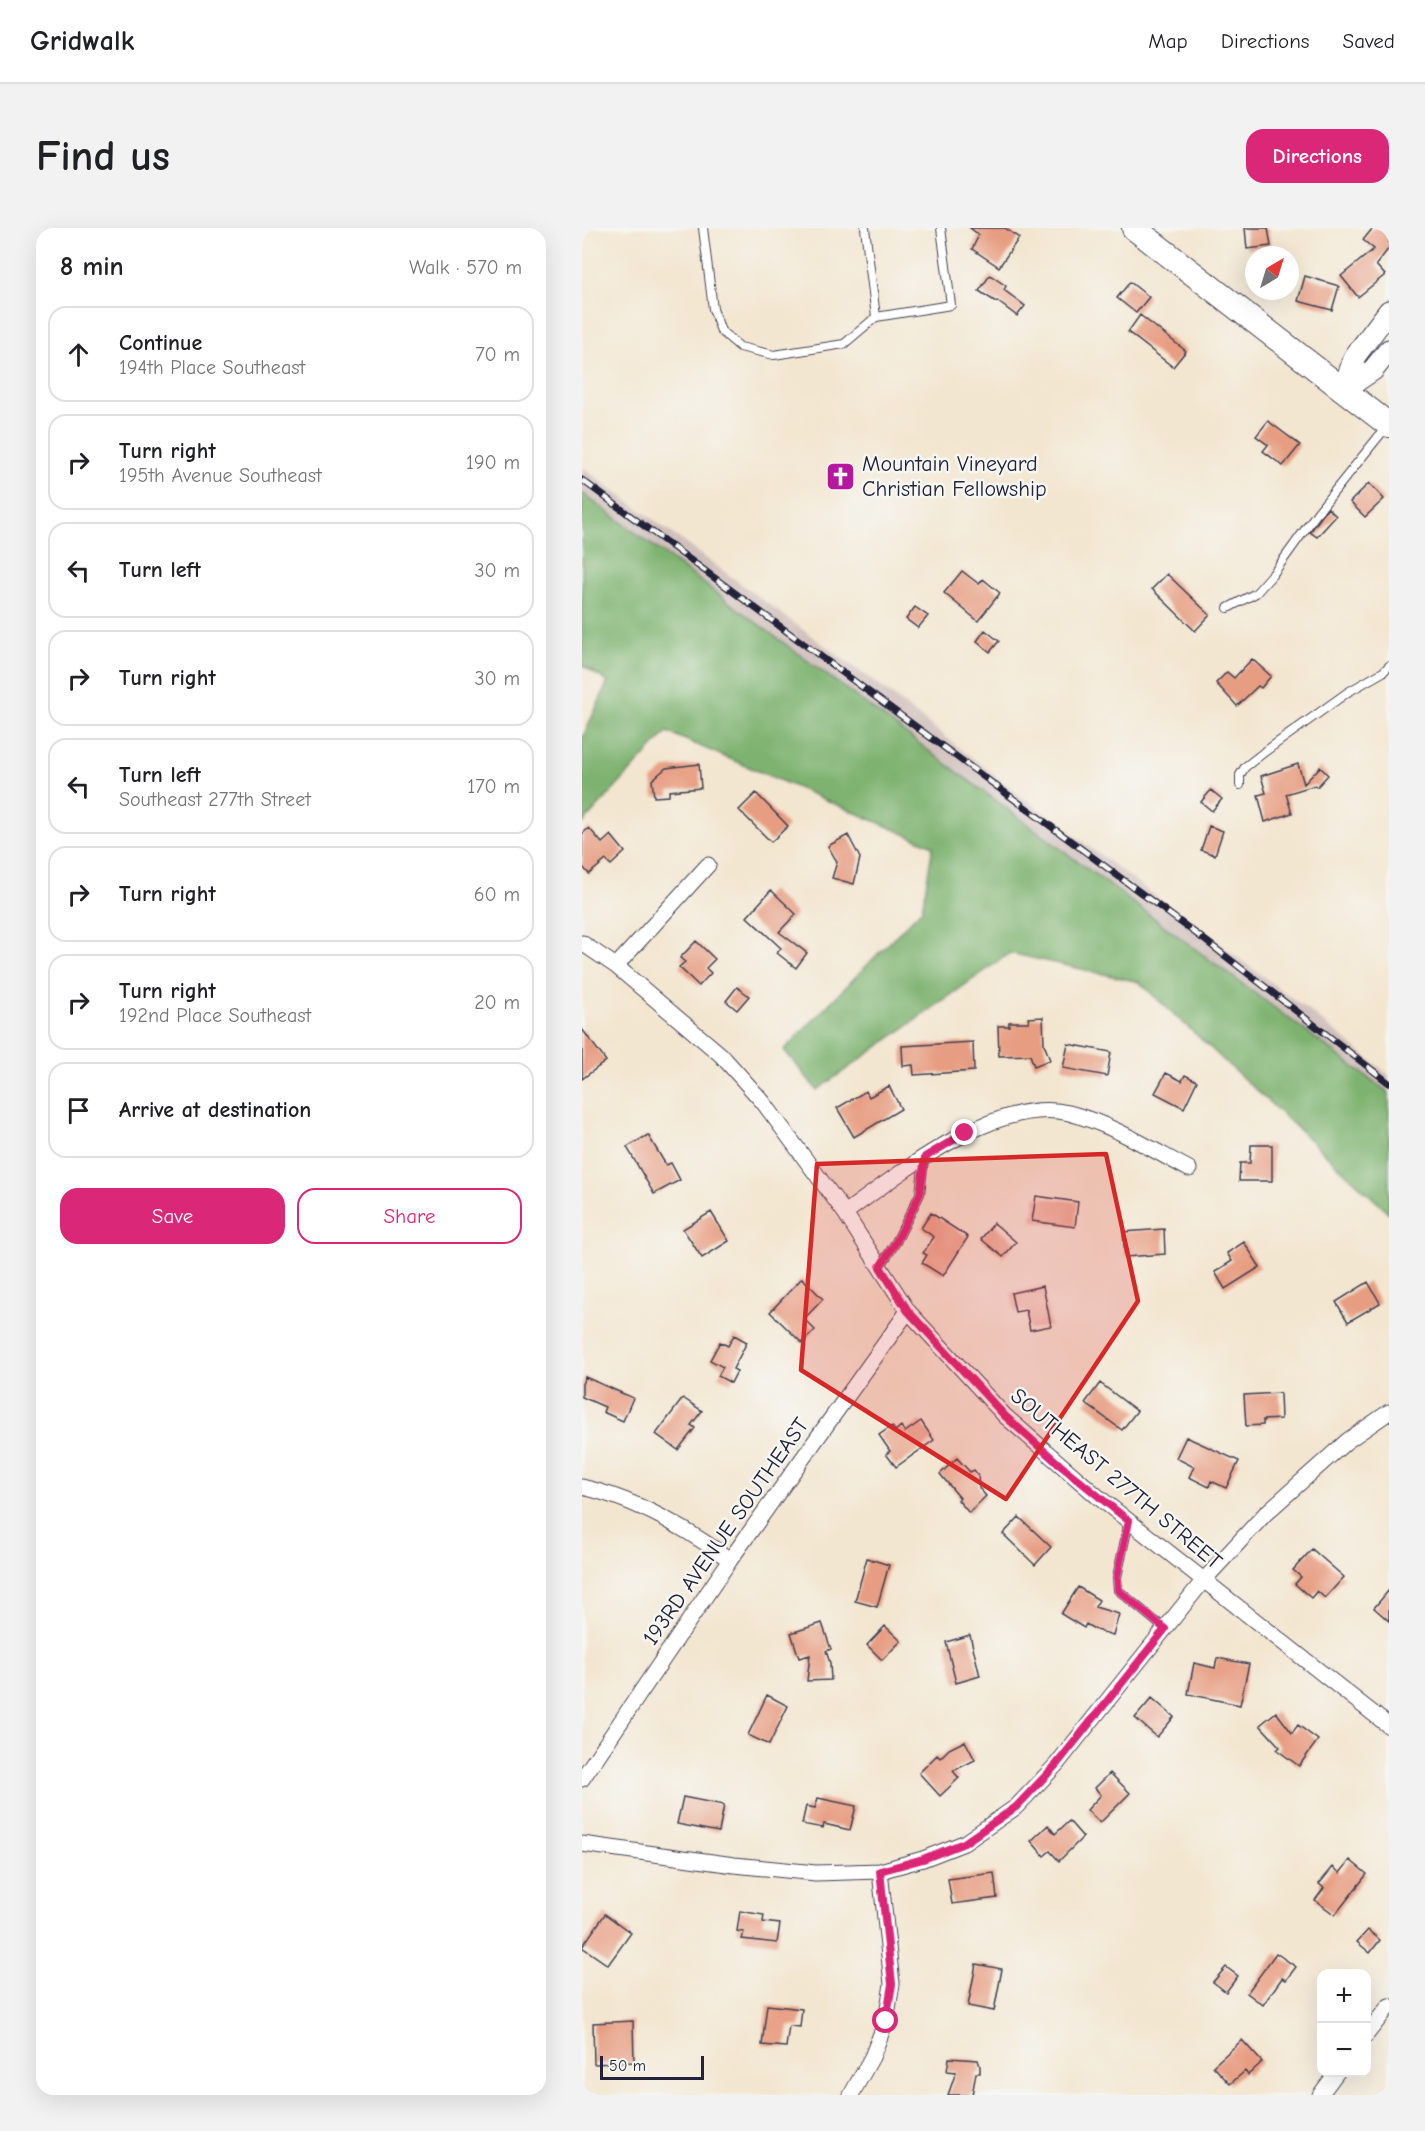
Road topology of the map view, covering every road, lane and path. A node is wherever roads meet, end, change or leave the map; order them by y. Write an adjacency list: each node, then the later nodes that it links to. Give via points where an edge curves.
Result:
1 (703, 228): 6 (lane, via 713,309 721,331 740,347 774,355 844,344)
2 (866, 228): 6 (lane)
3 (941, 228): 6 (lane, via 951,305)
4 (1134, 228): 8 (main road)
5 (1389, 311): 8 (street, via 1355,356)
6 (876, 317)
7 (1389, 350): 8 (street, via 1373,370)
8 (1343, 390): 9 (main road)
9 (1389, 424): 10 (lane, via 1273,574 1256,593)
10 (1228, 608)
11 (1389, 666): 12 (lane, via 1245,767)
12 (1240, 784)
13 (708, 866): 15 (street)
14 (582, 944): 15 (street, SOUTHEAST 277TH STREET)
15 (616, 966): 18 (street, SOUTHEAST 277TH STREET, via 721,1055 764,1102)
16 (925, 1157): 17 (street, via 965,1133 1005,1117 1046,1111 1086,1118); 18 (street); 19 (lane, via 920,1194)
17 (1189, 1169)
18 (845, 1213): 19 (street, SOUTHEAST 277TH STREET)
19 (880, 1267): 20 (street, SOUTHEAST 277TH STREET)
20 (908, 1311): 23 (street, SOUTHEAST 277TH STREET, via 1005,1416); 24 (street, 193RD AVENUE SOUTHEAST)
21 (1389, 1412): 25 (street, via 1347,1441 1273,1507)
22 (582, 1487): 24 (street, via 669,1521)
23 (1129, 1521): 25 (street, SOUTHEAST 277TH STREET); 26 (lane, via 1117,1577 1118,1590)
24 (730, 1560): 28 (street, 193RD AVENUE SOUTHEAST)
25 (1203, 1581): 26 (street); 27 (street, SOUTHEAST 277TH STREET)
26 (1165, 1629): 30 (street, via 1056,1765 1016,1807 964,1843)
27 (1389, 1726)
28 (582, 1779)
29 (582, 1844): 30 (street, via 816,1873)
30 (880, 1871): 34 (street, via 892,1984 882,2030)
31 (1389, 2006): 32 (street)
32 (1371, 2029)
33 (1334, 2077): 35 (street)
34 (851, 2095)
35 (1320, 2095)

